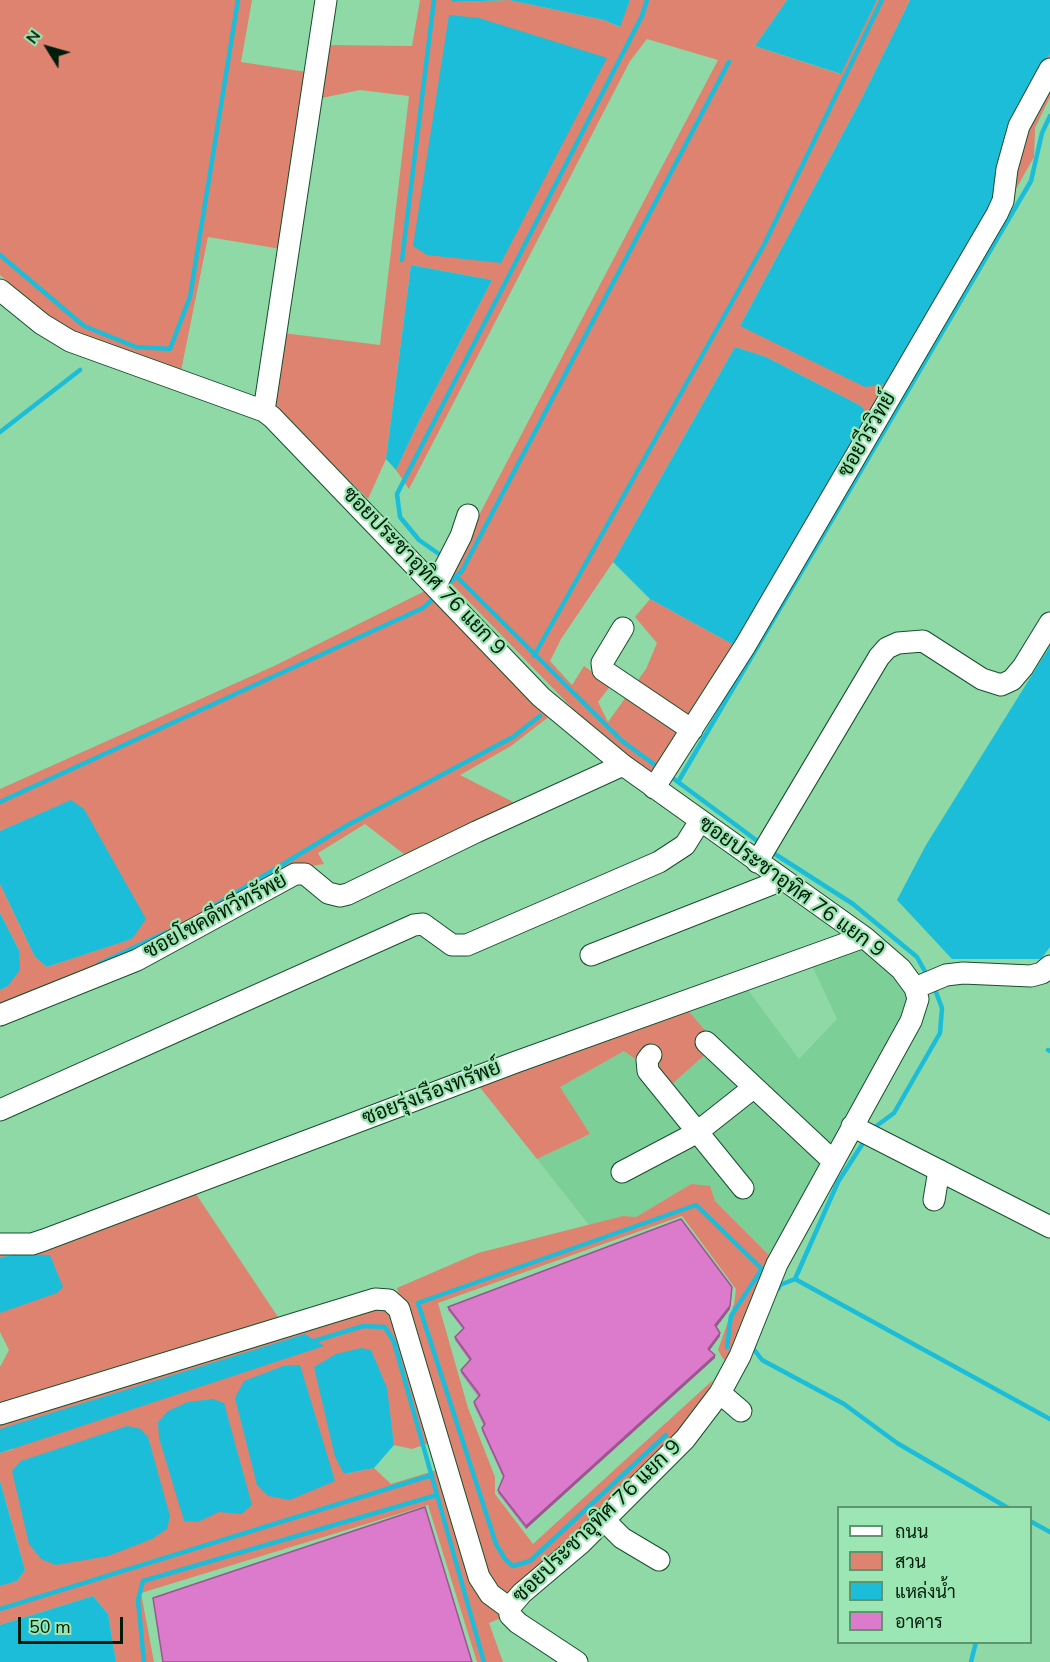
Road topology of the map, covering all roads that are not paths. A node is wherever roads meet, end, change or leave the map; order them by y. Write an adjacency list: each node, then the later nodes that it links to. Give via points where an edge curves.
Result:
1 (326, 0): 4 (street)
2 (1050, 69): 9 (street, ซอยวีรวิทย์, via 1019,126 997,214)
3 (0, 290): 4 (street, ซอยประชาอุทิศ 76 แยก 9, via 70,341)
4 (264, 411): 6 (street, ซอยประชาอุทิศ 76 แยก 9)
5 (468, 515): 6 (street)
6 (436, 585): 10 (street, ซอยประชาอุทิศ 76 แยก 9, via 542,697)
7 (1050, 623): 13 (street, via 1023,667 1012,680 1001,685 982,679 922,640 888,648)
8 (623, 628): 9 (street, via 602,663 603,670)
9 (692, 730): 11 (street, ซอยวีรวิทย์)
10 (623, 765): 11 (street, ซอยประชาอุทิศ 76 แยก 9); 19 (street, ซอยโชคดีทวีทรัพย์, via 348,894 328,893 305,874 296,874 137,960)
11 (654, 788): 12 (street, ซอยประชาอุทิศ 76 แยก 9)
12 (700, 821): 13 (street, ซอยประชาอุทิศ 76 แยก 9); 23 (street, via 685,845 659,862 477,941 458,947 423,924 414,925)
13 (757, 862): 14 (street, ซอยประชาอุทิศ 76 แยก 9)
14 (782, 880): 15 (street, ซอยประชาอุทิศ 76 แยก 9); 16 (street)
15 (864, 937): 18 (street, ซอยประชาอุทิศ 76 แยก 9, via 901,969); 32 (street, ซอยรุ่งเรืองทรัพย์, via 516,1062 44,1240)
16 (591, 955)
17 (1050, 966): 18 (street, via 1031,976 946,975)
18 (915, 988): 24 (street, ซอยประชาอุทิศ 76 แยก 9, via 918,999 911,1022)
19 (0, 1015)
20 (706, 1042): 22 (street)
21 (651, 1055): 25 (street, via 647,1060 648,1071)
22 (753, 1088): 25 (street); 26 (street)
23 (0, 1110)
24 (852, 1126): 26 (street, ซอยประชาอุทิศ 76 แยก 9); 27 (street)
25 (696, 1133): 28 (street); 29 (street)
26 (833, 1161): 33 (street, ซอยประชาอุทิศ 76 แยก 9, via 777,1264 740,1356)
27 (939, 1170): 30 (street); 31 (street)
28 (622, 1172)
29 (743, 1188)
30 (934, 1200)
31 (1050, 1227)
32 (0, 1244)
33 (720, 1394): 34 (street); 36 (street, ซอยประชาอุทิศ 76 แยก 9, via 685,1439)
34 (741, 1411)
35 (0, 1414): 38 (street, via 375,1299 389,1300 399,1309 479,1577 490,1594)
36 (604, 1520): 37 (street, via 622,1538); 38 (street, ซอยประชาอุทิศ 76 แยก 9)
37 (659, 1560)
38 (509, 1608): 39 (street, ซอยประชาอุทิศ 76 แยก 9, via 518,1623)
39 (577, 1662)

